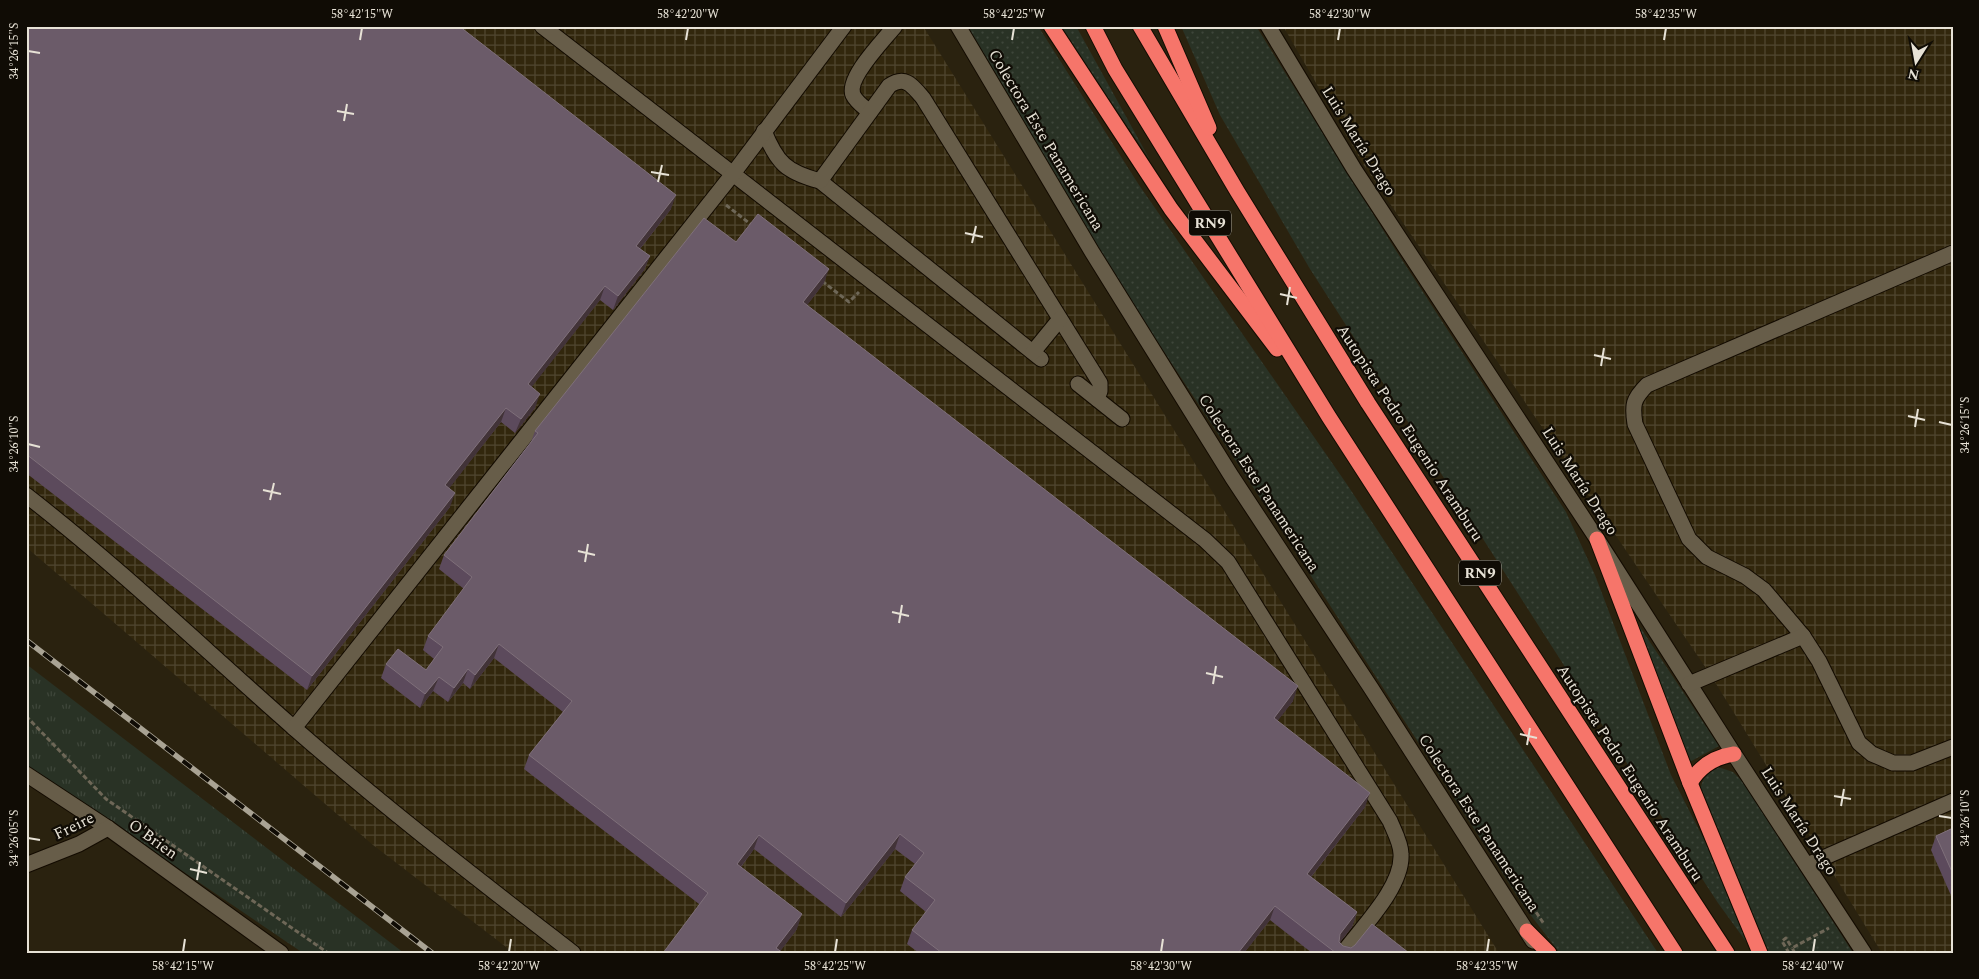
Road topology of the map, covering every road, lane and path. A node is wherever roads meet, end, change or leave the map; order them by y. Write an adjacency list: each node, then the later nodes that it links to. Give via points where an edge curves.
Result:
1 (542, 26): 12 (street)
2 (844, 26): 11 (street)
3 (895, 26): 10 (street, via 854,80 854,96)
4 (958, 26): 40 (street, Colectora Este Panamericana, via 1092,252 1227,468)
5 (1051, 26): 23 (highway, via 1171,209)
6 (1093, 26): 23 (highway, RN9, via 1115,69)
7 (1140, 26): 14 (highway, Autopista Pedro Eugenio Aramburu / RN9)
8 (1165, 26): 14 (highway)
9 (1268, 26): 26 (street, Luis María Drago, via 1354,169)
10 (870, 112): 13 (street); 20 (street, via 880,96 897,81 906,81 915,88)
11 (764, 131): 12 (street); 13 (street, via 773,152 783,164 794,172)
12 (732, 175): 19 (street); 30 (street)
13 (820, 181): 20 (street, via 1037,355)
14 (1237, 191): 49 (highway, Autopista Pedro Eugenio Aramburu / RN9, via 1368,403)
15 (724, 203): 16 (path)
16 (754, 227)
17 (1953, 253): 27 (street, via 1647,385 1637,395 1633,408 1635,424 1689,539 1706,557 1764,590)
18 (816, 276): 19 (path, via 849,302)
19 (870, 281): 45 (street, via 1205,540 1228,562 1390,821 1398,839 1402,853 1394,887)
20 (1060, 319): 22 (street, via 1100,383)
21 (1078, 384): 22 (street)
22 (1096, 399): 24 (street)
23 (1329, 417): 48 (highway, RN9)
24 (1122, 419)
25 (26, 495): 30 (street)
26 (1597, 539): 28 (street, Luis María Drago); 34 (highway)
27 (1803, 636): 28 (street); 31 (street, via 1859,742 1872,754 1893,763 1912,763)
28 (1689, 684): 32 (street, Luis María Drago)
29 (26, 716): 43 (path, via 106,799)
30 (294, 728): 44 (street, via 404,822)
31 (1953, 747)
32 (1734, 754): 34 (highway, via 1705,764); 38 (street, Luis María Drago)
33 (26, 774): 36 (street, O'Brien)
34 (1690, 783): 50 (highway)
35 (1953, 801): 38 (street)
36 (108, 828): 37 (street, Freire, via 79,844); 42 (street, O'Brien)
37 (26, 865)
38 (1807, 865): 39 (street, Luis María Drago)
39 (1843, 920): 41 (path); 53 (street, Luis María Drago)
40 (1527, 931): 46 (street, Colectora Este Panamericana); 47 (highway)
41 (1792, 948): 51 (path, via 1786,938 1782,941); 52 (path)
42 (281, 953)
43 (328, 953)
44 (573, 953)
45 (1343, 953)
46 (1541, 953)
47 (1549, 953)
48 (1676, 953)
49 (1727, 953)
50 (1760, 953)
51 (1789, 953)
52 (1795, 953)
53 (1864, 953)

